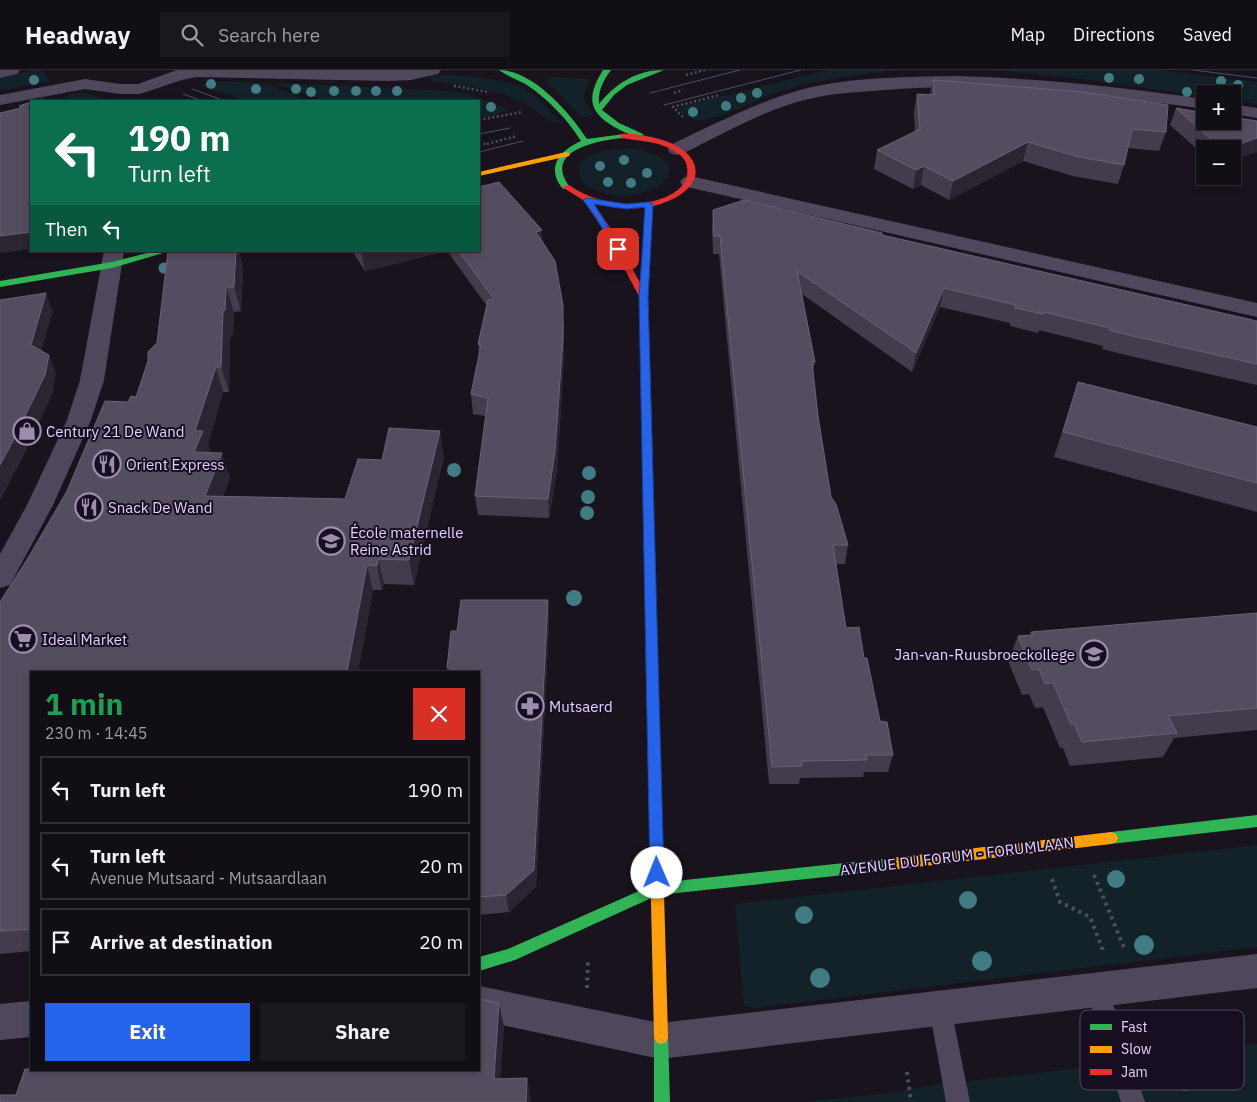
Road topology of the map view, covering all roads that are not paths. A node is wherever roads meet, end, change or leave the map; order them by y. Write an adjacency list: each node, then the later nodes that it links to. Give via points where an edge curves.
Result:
1 (11, 70): 7 (street)
2 (109, 70): 8 (street, via 67,79)
3 (432, 70): 9 (street, via 389,76 197,72)
4 (504, 70): 16 (main road, via 518,75 544,94 580,131)
5 (608, 70): 12 (main road, via 592,98)
6 (660, 70): 12 (main road, via 618,84)
7 (0, 73)
8 (59, 84)
9 (141, 86): 10 (street, via 120,89 94,84 77,85)
10 (0, 100)
11 (1196, 103): 17 (street, via 1017,79 960,75 902,77 792,98)
12 (598, 110): 15 (main road, via 612,123)
13 (1241, 110): 14 (street)
14 (1257, 113)
15 (643, 137): 16 (main road, via 604,138); 17 (main road)
16 (586, 143): 18 (main road)
17 (677, 149): 20 (main road, via 691,162)
18 (566, 154): 19 (main road); 21 (main road, via 559,163 560,180 570,192)
19 (480, 174)
20 (690, 182): 22 (main road, via 667,199); 27 (street)
21 (587, 200): 22 (main road, via 626,206); 26 (main road, via 609,232)
22 (649, 204): 26 (main road)
23 (158, 252): 24 (main road)
24 (113, 258): 25 (main road); 28 (street, via 92,380 79,420 40,505)
25 (0, 284)
26 (644, 298): 30 (main road)
27 (1257, 310)
28 (0, 578)
29 (1257, 821): 30 (main road, AVENUE DU FORUM - FORUMLAAN)
30 (657, 889): 31 (main road, AVENUE DU FORUM - FORUMLAAN, via 510,955); 39 (main road)
31 (480, 964)
32 (1257, 971): 33 (street)
33 (1113, 976): 35 (street); 36 (lane)
34 (480, 1003): 39 (street)
35 (940, 1008): 39 (street); 41 (lane)
36 (1118, 1010)
37 (30, 1019): 38 (street)
38 (0, 1022)
39 (660, 1041): 40 (main road)
40 (662, 1102)
41 (958, 1102)

